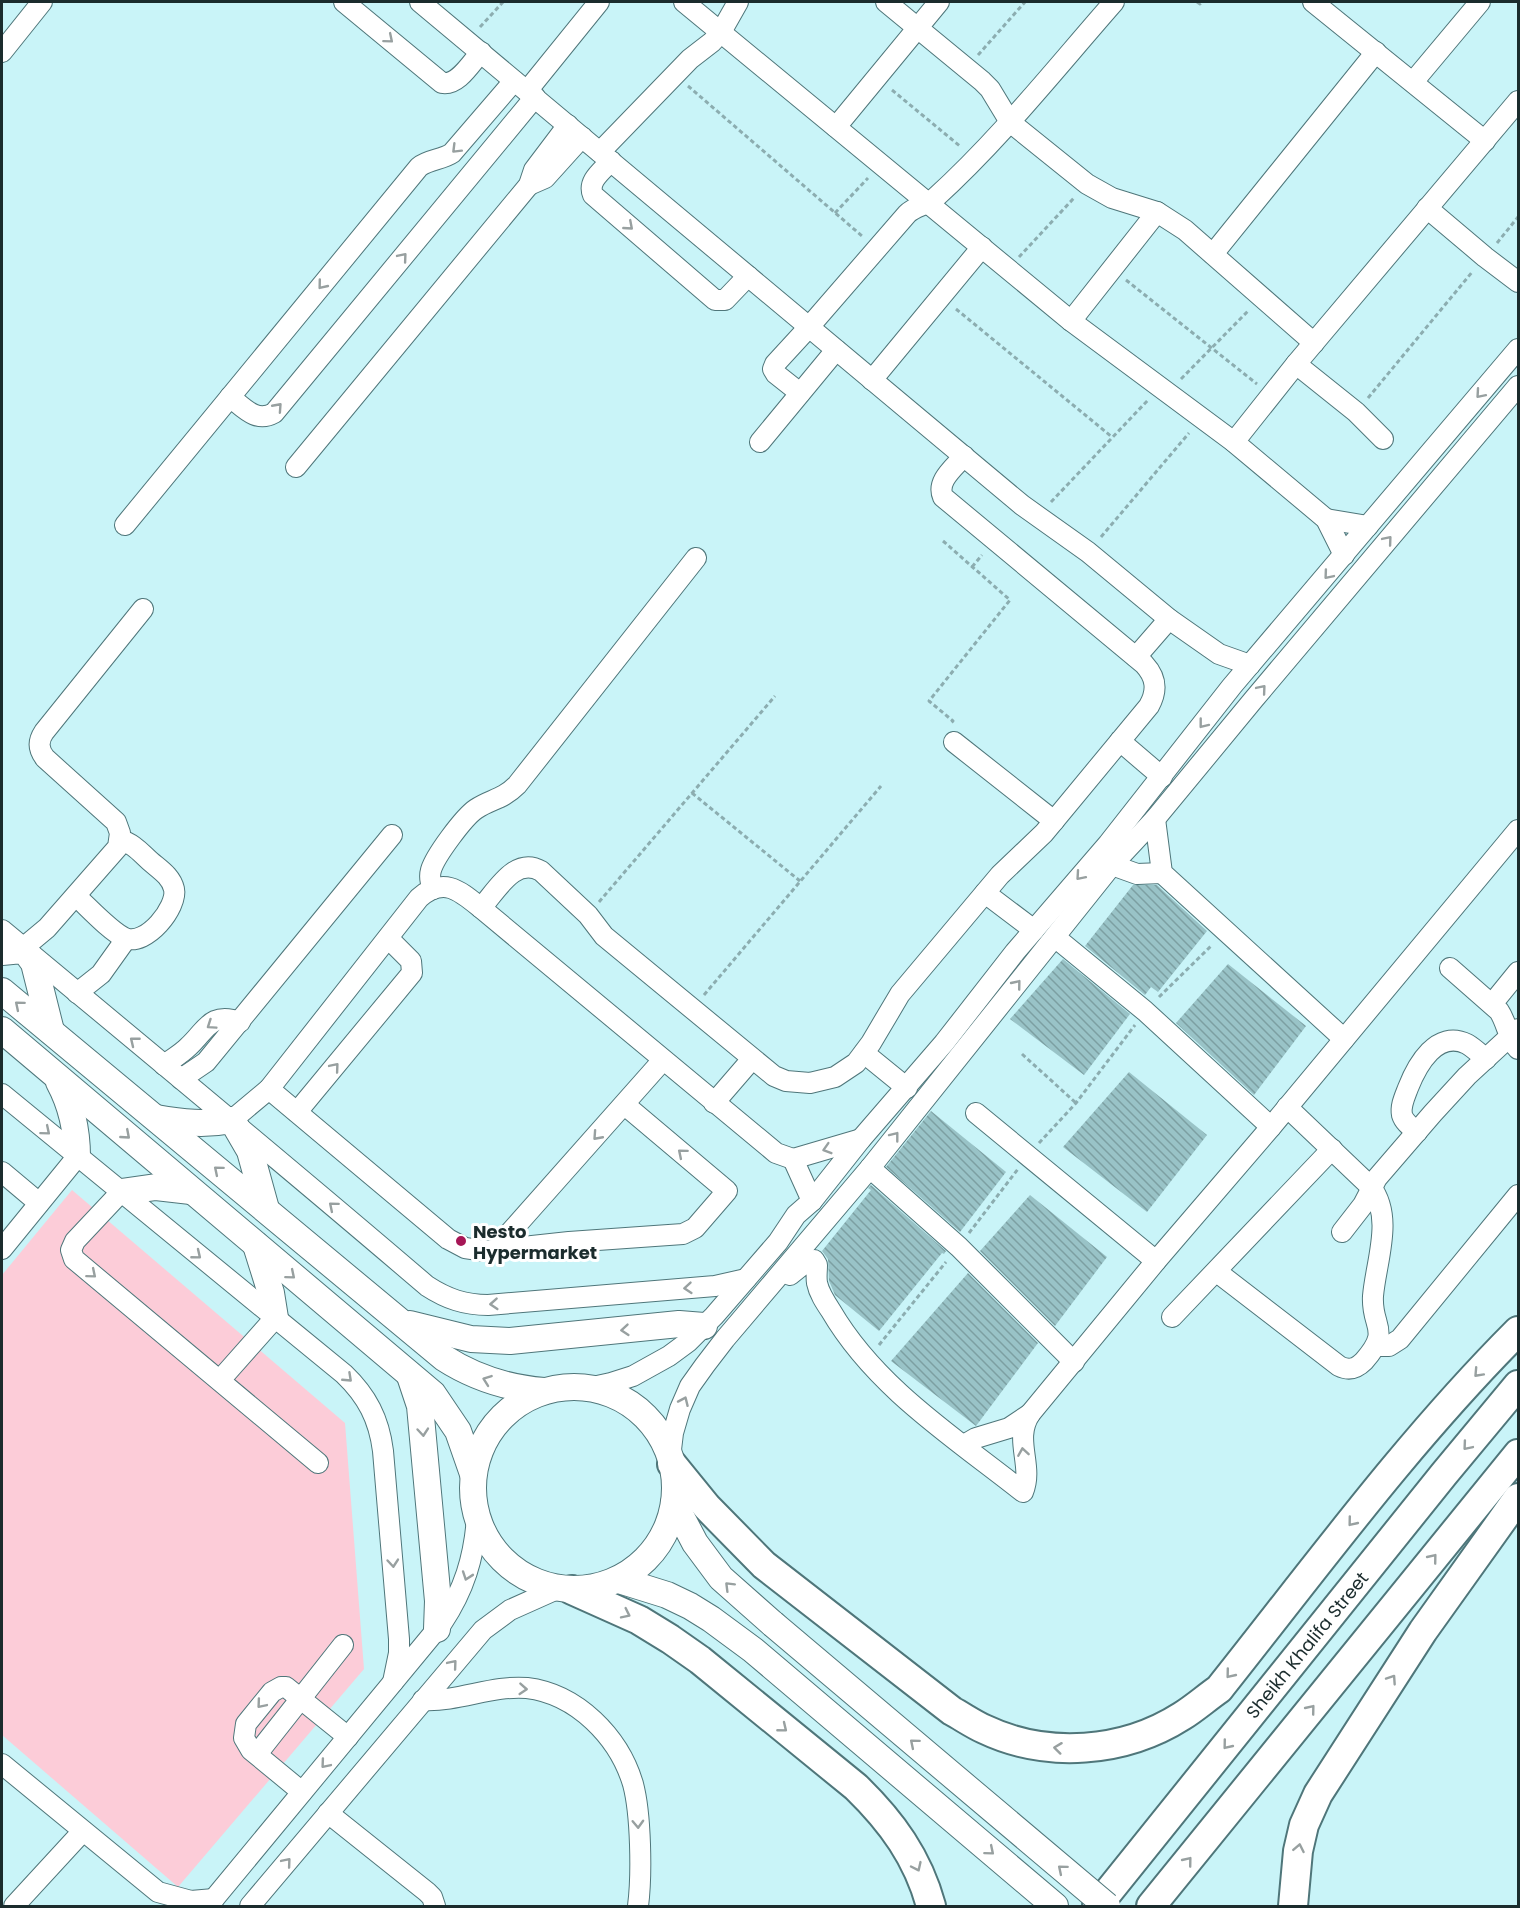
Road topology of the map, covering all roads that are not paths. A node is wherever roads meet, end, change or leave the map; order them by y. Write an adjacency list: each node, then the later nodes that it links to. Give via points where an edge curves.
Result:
1 (42, 2): 15 (street)
2 (344, 2): 14 (street, one-way to 14, via 442,83 455,81)
3 (420, 2): 14 (street)
4 (600, 2): 18 (street)
5 (684, 2): 13 (street)
6 (738, 2): 13 (street)
7 (886, 2): 12 (street)
8 (939, 2): 12 (street)
9 (1114, 2): 20 (street)
10 (1313, 2): 16 (street)
11 (1480, 2): 17 (street)
12 (918, 27): 20 (street, via 990,89); 21 (street)
13 (721, 32): 21 (street); 24 (street, via 675,75)
14 (474, 47): 18 (street)
15 (2, 52)
16 (1376, 52): 17 (street); 29 (street)
17 (1413, 82): 23 (street)
18 (525, 90): 22 (street); 41 (street, one-way to 41, via 452,153 419,167); 41 (street, one-way to 18, via 255,416 262,418 274,413)
19 (1518, 101): 23 (street)
20 (1010, 122): 25 (street); 27 (street, via 1087,184 1112,198)
21 (836, 127): 25 (street)
22 (575, 131): 24 (street); 46 (street, via 544,178 529,185)
23 (1485, 141): 26 (street)
24 (606, 157): 30 (street); 30 (street, one-way to 30, via 590,188 593,195 715,300 725,300)
25 (929, 203): 28 (street); 33 (street, via 912,209)
26 (1427, 208): 31 (street); 34 (street)
27 (1157, 212): 29 (street); 32 (street)
28 (982, 247): 32 (street); 38 (street)
29 (1213, 254): 34 (street)
30 (748, 276): 33 (street)
31 (1518, 282)
32 (1071, 321): 44 (street)
33 (809, 327): 36 (street); 40 (street, via 773,366 776,374)
34 (1314, 343): 37 (street)
35 (1518, 349): 49 (street, one-way to 49)
36 (836, 350): 38 (street); 40 (street)
37 (1296, 364): 42 (street); 44 (street)
38 (872, 380): 45 (street)
39 (1518, 386): 62 (street, one-way to 39)
40 (800, 393): 43 (street)
41 (230, 397): 48 (street)
42 (1383, 438)
43 (760, 442)
44 (1234, 442): 47 (street)
45 (964, 456): 53 (street); 55 (street, via 942,482 946,499)
46 (296, 467)
47 (1326, 519): 49 (street); 50 (street)
48 (125, 525)
49 (1368, 526): 50 (street)
50 (1344, 555): 56 (street, one-way to 56)
51 (696, 558): 69 (street, via 517,785 465,820 431,868)
52 (143, 609): 66 (street, via 39,742 45,758 116,822)
53 (1169, 619): 54 (street); 55 (street)
54 (1219, 654): 56 (street); 57 (street)
55 (1136, 657): 58 (street, via 1154,679 1154,697)
56 (1250, 665): 57 (street)
57 (1232, 686): 60 (street, one-way to 60)
58 (1120, 741): 60 (street); 63 (street)
59 (954, 742): 63 (street)
60 (1162, 777): 61 (street)
61 (1140, 804): 67 (street, via 1116,848); 74 (street, one-way to 74)
62 (1155, 819): 67 (street); 68 (street)
63 (1054, 821): 70 (street)
64 (1518, 830): 87 (street)
65 (392, 835): 84 (street)
66 (120, 840): 71 (street, via 114,853); 76 (street, via 132,845 167,876 175,894 171,907 150,933 139,940)
67 (1112, 865): 68 (street, via 1137,874); 75 (street)
68 (1162, 873): 87 (street)
69 (432, 889): 72 (street, via 456,889); 77 (street, via 419,898)
70 (985, 893): 74 (street); 89 (street, via 900,994)
71 (76, 896): 76 (street); 78 (street, via 47,928)
72 (482, 908): 90 (street, via 518,868 534,867 588,915 604,936); 92 (street)
73 (2, 930): 78 (street)
74 (1034, 930): 96 (street)
75 (1056, 938): 106 (street, via 1145,1011); 112 (street, one-way to 75)
76 (126, 939): 82 (street, via 101,974)
77 (388, 939): 97 (street); 102 (street, one-way to 77, via 412,973 411,961)
78 (12, 950): 82 (street); 86 (main road, via 34,963)
79 (1450, 968): 83 (street)
80 (1518, 972): 83 (street)
81 (2, 991): 86 (main road, one-way to 81)
82 (77, 993): 93 (street, one-way to 82)
83 (1492, 1004): 88 (street)
84 (240, 1022): 93 (street, one-way to 93, via 225,1018 210,1023); 95 (street, via 206,1062)
85 (2, 1030): 94 (main road)
86 (51, 1031): 104 (main road)
87 (1344, 1039): 101 (street)
88 (1516, 1039): 91 (street)
89 (864, 1053): 90 (street, via 835,1077 810,1083 786,1081); 96 (street)
90 (752, 1059): 99 (street)
91 (1486, 1059): 107 (street); 107 (street, via 1455,1041 1440,1045 1425,1056 1414,1071 1401,1107 1403,1118)
92 (663, 1060): 99 (street); 100 (street)
93 (164, 1065): 95 (street)
94 (54, 1074): 110 (main road, via 73,1113); 115 (main road, one-way to 115)
95 (181, 1079): 105 (street)
96 (907, 1088): 108 (street)
97 (269, 1089): 102 (street); 105 (street)
98 (2, 1094): 110 (street, one-way to 110)
99 (714, 1103): 111 (street, via 776,1153)
100 (625, 1105): 124 (street, one-way to 124, via 506,1237); 124 (street, one-way to 100, via 677,1235 696,1228 727,1191)
101 (1287, 1107): 106 (street); 109 (street)
102 (297, 1112): 124 (street, via 448,1239 475,1250)
103 (976, 1113): 125 (street)
104 (156, 1118): 105 (main road, via 214,1124); 120 (main road, one-way to 104)
105 (232, 1120): 120 (main road, via 250,1151); 127 (street, one-way to 105, via 715,1286 488,1305 450,1299 427,1286)
106 (1271, 1126): 125 (street)
107 (1417, 1132): 114 (street)
108 (861, 1139): 111 (street, one-way to 111); 118 (street)
109 (1332, 1149): 114 (street); 126 (street)
110 (77, 1157): 116 (street); 119 (street)
111 (793, 1159): 118 (street)
112 (870, 1168): 128 (street); 135 (street, via 959,1246)
113 (2, 1172): 119 (street)
114 (1371, 1187): 121 (street); 134 (street, via 1380,1201 1383,1217 1373,1296 1379,1333)
115 (191, 1191): 116 (main road, via 156,1187); 122 (main road)
116 (121, 1192): 130 (street, one-way to 130); 137 (street, one-way to 137, via 75,1241 71,1250 74,1259)
117 (1518, 1196): 134 (street, via 1400,1339 1389,1346)
118 (812, 1201): 127 (street, via 796,1215)
119 (39, 1203): 123 (street)
120 (266, 1209): 131 (main road)
121 (1342, 1232)
122 (256, 1245): 130 (main road); 136 (main road, one-way to 136)
123 (2, 1250)
124 (503, 1250)
125 (1156, 1261): 135 (street)
126 (1217, 1272): 129 (street); 134 (street, via 1339,1366 1357,1367)
127 (746, 1279): 132 (street)
128 (768, 1290): 142 (street, via 814,1260 820,1294 852,1342 898,1391); 144 (street, one-way to 128, via 673,1433 690,1386 724,1339)
129 (1172, 1317)
130 (275, 1318): 137 (street); 154 (street, one-way to 154, via 356,1385 378,1423 399,1639)
131 (400, 1322): 132 (main road, one-way to 131, via 679,1324 510,1341 452,1335); 140 (main road, one-way to 131, via 508,1386 475,1375 444,1358)
132 (704, 1326): 139 (street, via 669,1356 633,1376)
133 (1518, 1331): 144 (highway, one-way to 144, via 1411,1449 1219,1689 1182,1717 1144,1735 1110,1745 1064,1749 1016,1741 985,1730 952,1711 764,1565 707,1507)
134 (1376, 1346)
135 (1074, 1362): 141 (street)
136 (410, 1375): 146 (main road, via 433,1394 451,1418); 152 (main road, one-way to 152, via 420,1406 438,1601)
137 (220, 1380): 145 (street)
138 (1518, 1385): 171 (highway, Sheikh Khalifa Street, one-way to 171)
139 (588, 1388): 140 (main road); 144 (main road, via 630,1404 648,1419)
140 (544, 1391): 146 (main road, via 504,1414 490,1431)
141 (1030, 1414): 142 (street, via 1009,1428); 142 (street, one-way to 141, via 1023,1492 1027,1474 1022,1433)
142 (964, 1445)
143 (1518, 1455): 173 (highway, one-way to 143)
144 (671, 1461): 148 (main road)
145 (318, 1463)
146 (473, 1473): 149 (main road, via 472,1496)
147 (1518, 1498): 174 (highway, one-way to 147, via 1298,1851 1318,1794 1423,1631)
148 (674, 1503): 150 (main road, via 656,1548); 172 (main road, one-way to 148, bridge, via 721,1578 695,1543)
149 (477, 1518): 151 (main road, via 499,1558 516,1572 536,1583); 152 (street, one-way to 152, via 468,1574 453,1607)
150 (619, 1580): 151 (main road, via 596,1588); 170 (main road, one-way to 170, via 690,1606 753,1650)
151 (565, 1590): 156 (street, one-way to 151, via 496,1619 525,1602); 169 (highway, one-way to 169, via 631,1616 670,1639 856,1787 877,1807 912,1854)
152 (437, 1629): 154 (street)
153 (343, 1645): 155 (street)
154 (393, 1682): 157 (street)
155 (301, 1698): 157 (street); 158 (street); 158 (street, one-way to 158, via 286,1688 276,1689 249,1719 244,1738)
156 (423, 1700): 161 (street); 168 (street, one-way to 168, via 526,1688 567,1701 590,1718 620,1754 633,1783 638,1814)
157 (348, 1737): 160 (street, one-way to 160)
158 (257, 1754): 160 (street)
159 (2, 1764): 162 (street)
160 (302, 1792): 164 (street)
161 (328, 1813): 166 (street, one-way to 161); 167 (street, via 427,1892)
162 (83, 1831): 163 (street); 165 (street)
163 (161, 1899): 164 (street)
164 (211, 1903)
165 (14, 1906)
166 (250, 1906)
167 (435, 1906)
168 (638, 1906)
169 (931, 1906)
170 (1055, 1906)
171 (1097, 1906)
172 (1107, 1906)
173 (1151, 1906)
174 (1293, 1906)

